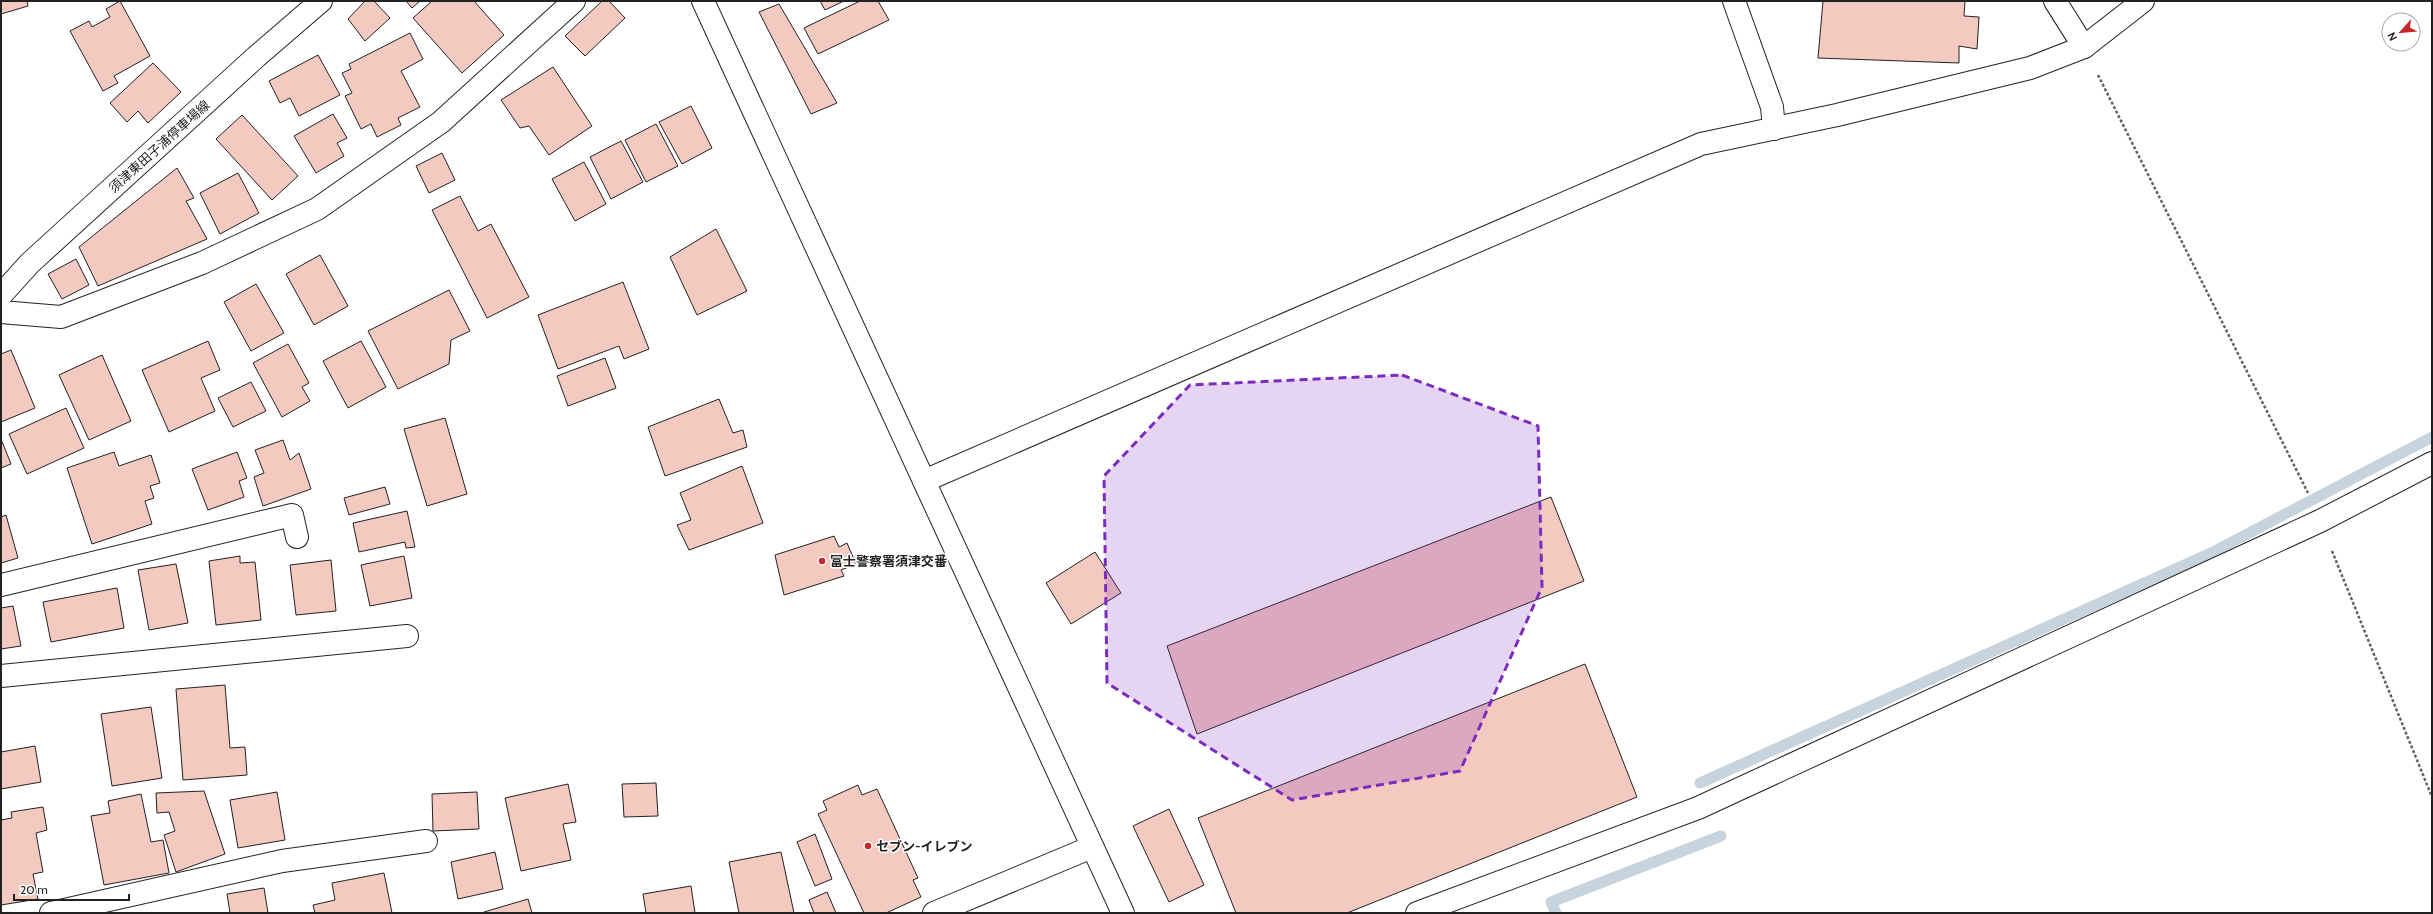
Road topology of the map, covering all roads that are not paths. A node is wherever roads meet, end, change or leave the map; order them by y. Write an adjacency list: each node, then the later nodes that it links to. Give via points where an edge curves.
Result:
1 (321, 1): 9 (street, 須津東田子浦停車場線, via 30,263)
2 (574, 1): 10 (street, via 441,122 317,209 202,263 62,317)
3 (703, 1): 12 (street)
4 (1734, 1): 8 (street, via 1772,107)
5 (2055, 1): 7 (street)
6 (2143, 1): 7 (street)
7 (2084, 47): 8 (street, via 2030,68)
8 (1774, 129): 12 (street, via 1701,144)
9 (1, 295)
10 (1, 312)
11 (2432, 463): 22 (street, via 2320,521 1698,808)
12 (924, 481): 18 (street)
13 (297, 538): 14 (street, via 292,515)
14 (1, 585)
15 (406, 636): 16 (street)
16 (1, 676)
17 (426, 841): 19 (street, via 282,861)
18 (1092, 847): 20 (street); 21 (street)
19 (51, 913)
20 (934, 913)
21 (1122, 913)
22 (1417, 913)

